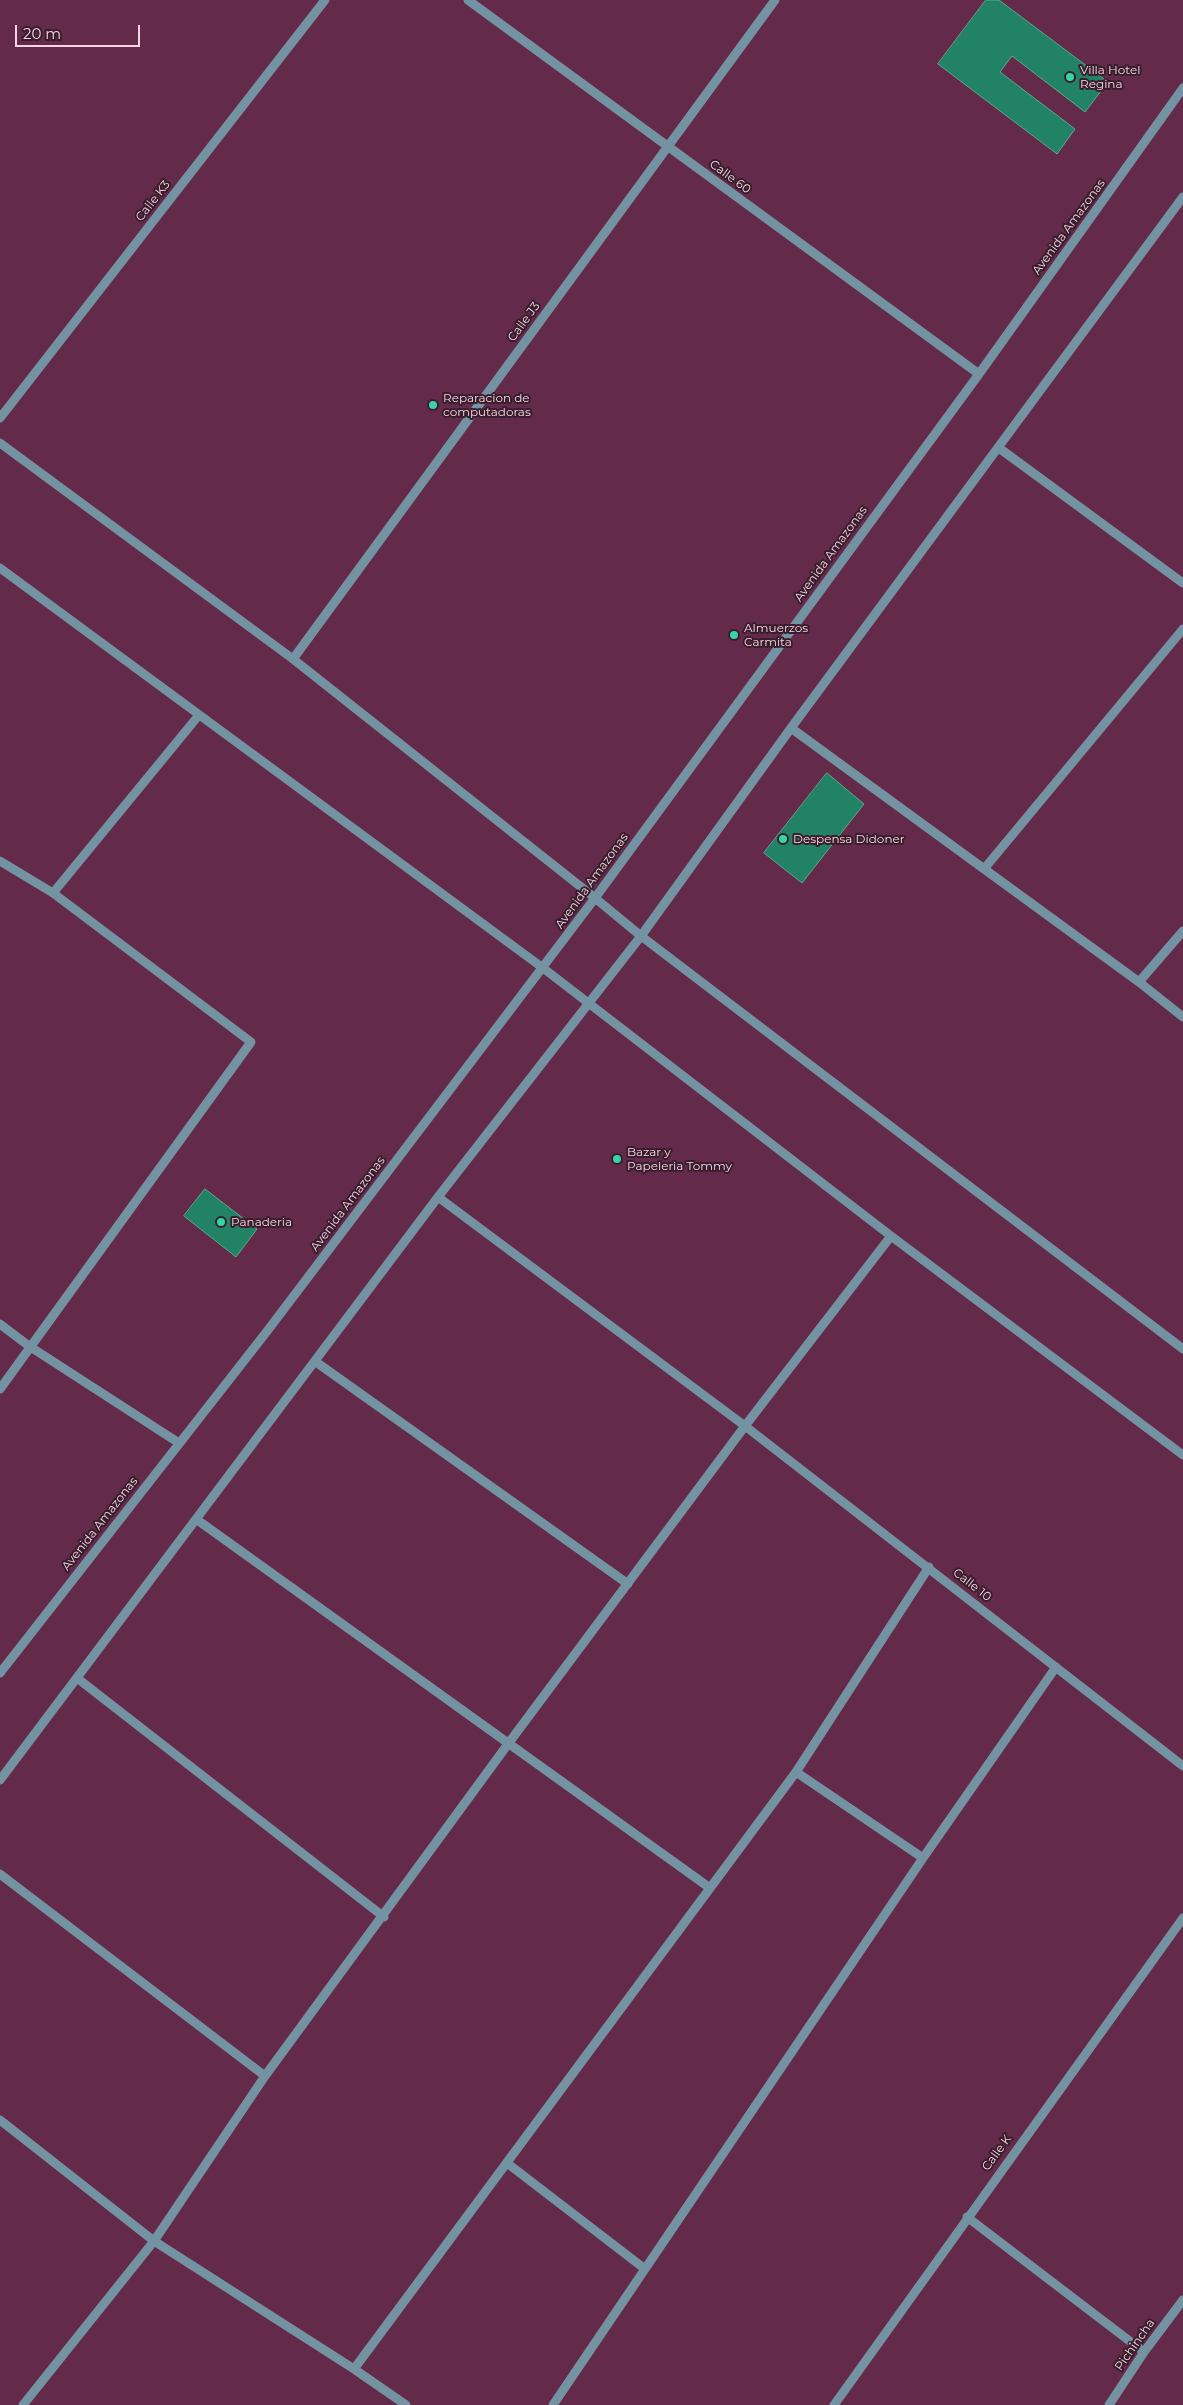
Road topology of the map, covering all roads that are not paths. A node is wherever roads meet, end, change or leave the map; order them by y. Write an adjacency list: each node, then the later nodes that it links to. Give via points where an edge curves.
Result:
1 (325, 0): 8 (street, Calle K3)
2 (468, 0): 5 (street, Calle 60)
3 (775, 0): 5 (street, Calle J3)
4 (1183, 88): 7 (street, Avenida Amazonas)
5 (667, 147): 7 (street, Calle 60); 14 (street, Calle J3)
6 (1183, 197): 10 (street)
7 (979, 374): 20 (street, Avenida Amazonas)
8 (0, 418)
9 (0, 443): 14 (street)
10 (998, 448): 12 (street); 16 (street)
11 (0, 568): 15 (street)
12 (1183, 583)
13 (1183, 629): 18 (street)
14 (293, 659): 20 (street)
15 (198, 715): 19 (street); 23 (street)
16 (791, 728): 18 (street); 22 (street)
17 (0, 862): 19 (street)
18 (984, 869): 24 (street)
19 (53, 893): 30 (street, via 250,1042)
20 (595, 898): 22 (street); 23 (street, Avenida Amazonas)
21 (1183, 930): 24 (street)
22 (641, 936): 25 (street); 31 (street)
23 (543, 968): 25 (street); 35 (street, Avenida Amazonas)
24 (1139, 982): 26 (street)
25 (589, 1004): 27 (street); 28 (street)
26 (1183, 1017)
27 (438, 1197): 32 (street); 34 (street, Calle 10)
28 (891, 1236): 34 (street); 36 (street)
29 (0, 1324): 30 (street)
30 (29, 1346): 33 (street); 35 (street)
31 (1182, 1346)
32 (316, 1362): 37 (street); 39 (street)
33 (0, 1389)
34 (745, 1426): 38 (street, Calle 10); 39 (street)
35 (179, 1443): 41 (street, Avenida Amazonas)
36 (1183, 1455)
37 (196, 1519): 42 (street); 43 (street)
38 (929, 1567): 40 (street, Calle 10); 45 (street)
39 (628, 1584): 43 (street)
40 (1056, 1667): 44 (street, Calle 10); 47 (street)
41 (0, 1674)
42 (77, 1678): 46 (street); 50 (street)
43 (508, 1744): 49 (street); 50 (street)
44 (1183, 1766)
45 (796, 1772): 47 (street); 49 (street)
46 (0, 1780)
47 (923, 1858): 57 (street)
48 (0, 1874): 52 (street)
49 (710, 1888): 54 (street)
50 (384, 1917): 52 (street)
51 (1183, 1918): 55 (street, Calle K)
52 (265, 2076): 56 (street)
53 (0, 2120): 56 (street)
54 (507, 2164): 57 (street); 60 (street)
55 (967, 2218): 59 (street); 64 (street, Calle K)
56 (154, 2241): 60 (street); 61 (street)
57 (644, 2269): 63 (street)
58 (1183, 2300): 59 (street, Pichincha)
59 (1144, 2352): 65 (street, Pichincha)
60 (354, 2369): 62 (street)
61 (23, 2405)
62 (406, 2405)
63 (553, 2405)
64 (834, 2405)
65 (1109, 2405)

